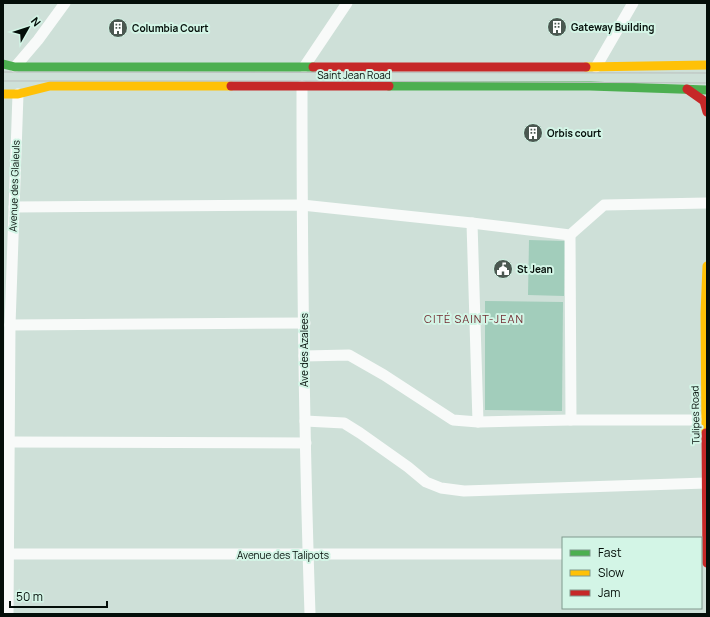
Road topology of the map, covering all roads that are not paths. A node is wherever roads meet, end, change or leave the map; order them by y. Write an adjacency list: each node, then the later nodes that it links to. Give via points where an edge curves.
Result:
1 (65, 3): 7 (street)
2 (347, 3): 6 (street)
3 (633, 3): 8 (street)
4 (3, 64): 7 (main road, Saint Jean Road)
5 (707, 65): 8 (main road, Saint Jean Road)
6 (304, 66): 7 (main road, Saint Jean Road); 8 (main road, Saint Jean Road)
7 (15, 67)
8 (596, 67)
9 (302, 86): 10 (main road, Saint Jean Road); 13 (main road, Saint Jean Road, via 50,86); 17 (street, Ave des Azalees)
10 (687, 88): 11 (main road, Saint Jean Road); 14 (main road, via 704,101)
11 (707, 90)
12 (3, 94): 13 (main road, Saint Jean Road)
13 (18, 94): 16 (street, Avenue des Glaieuls)
14 (707, 112)
15 (707, 203): 19 (street, via 604,205)
16 (14, 206): 17 (street); 20 (street, Avenue des Glaieuls)
17 (302, 206): 18 (street); 23 (street, Ave des Azalees)
18 (472, 223): 19 (street); 30 (street)
19 (570, 235): 27 (street)
20 (8, 249): 24 (street, Avenue des Glaieuls)
21 (707, 266): 22 (main road, Tulipes Road)
22 (706, 314): 28 (main road, Tulipes Road)
23 (304, 323): 24 (street); 25 (street, Ave des Azalees)
24 (10, 325): 26 (street, Avenue des Glaieuls)
25 (304, 356): 29 (street, Ave des Azalees); 30 (street, via 349,355 453,420)
26 (6, 397): 31 (street, Avenue des Glaieuls)
27 (571, 420): 28 (street); 30 (street)
28 (706, 420): 33 (main road, Tulipes Road)
29 (305, 422): 32 (street, Ave des Azalees); 33 (street, via 344,423 426,482 441,488 464,491)
30 (478, 422)
31 (10, 442): 32 (street); 34 (street, Avenue des Glaieuls)
32 (306, 443): 36 (street, Ave des Azalees)
33 (706, 483): 37 (main road, Tulipes Road)
34 (6, 554): 36 (street, Avenue des Talipots); 38 (street, Avenue des Glaieuls)
35 (562, 554): 36 (street, Avenue des Talipots)
36 (308, 555): 39 (street, Ave des Azalees)
37 (705, 557)
38 (8, 614)
39 (310, 614)

